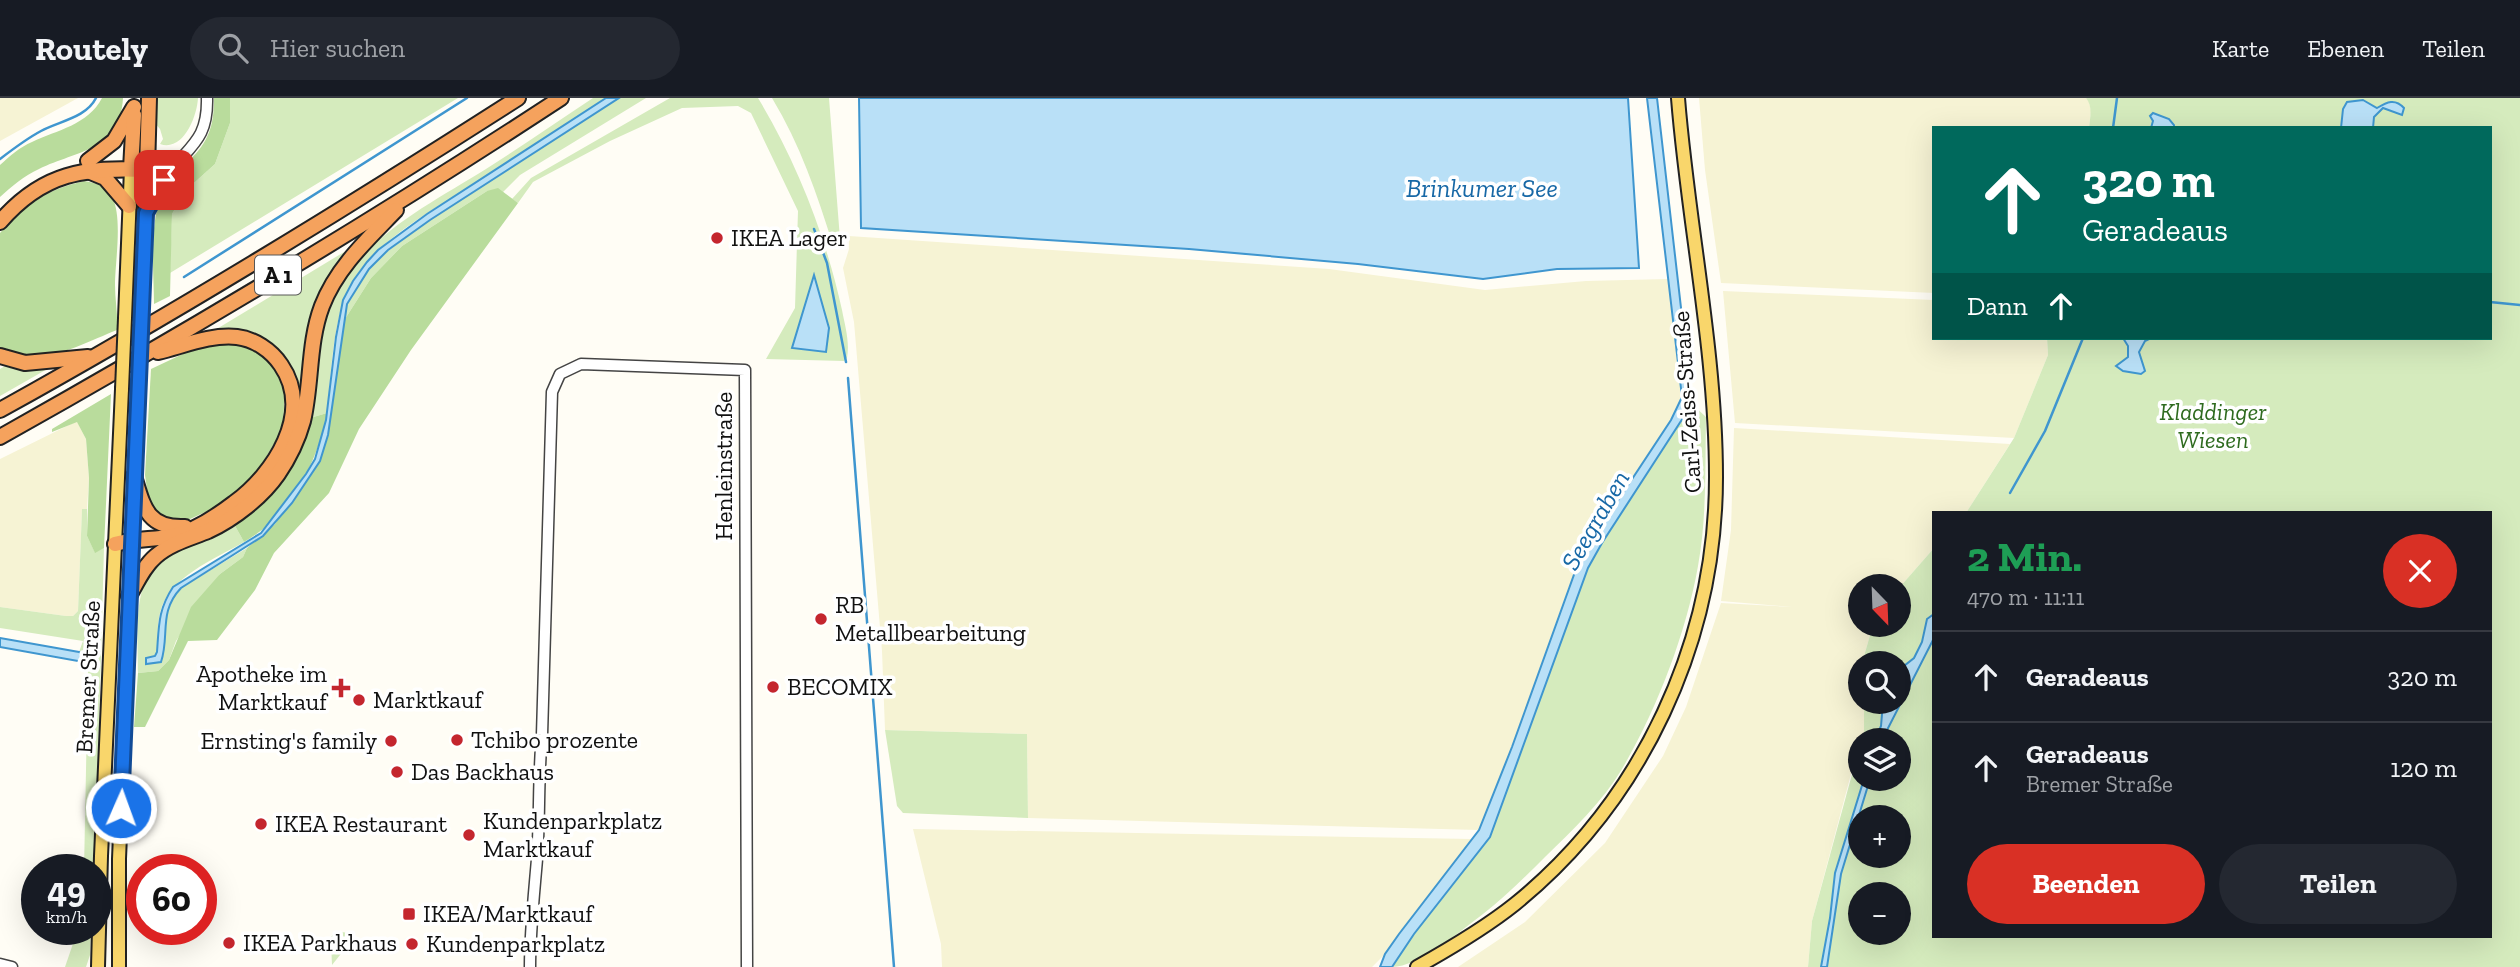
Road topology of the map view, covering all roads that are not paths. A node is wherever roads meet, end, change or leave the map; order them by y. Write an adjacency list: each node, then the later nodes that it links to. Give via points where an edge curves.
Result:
1 (149, 98): 9 (highway)
2 (207, 98): 7 (street, via 199,138)
3 (518, 98): 17 (highway, A 1)
4 (561, 98): 11 (highway, A 1)
5 (1678, 98): 34 (main road, Carl-Zeiss-Straße, via 1711,381 1716,476 1713,542 1692,644 1651,739 1590,829 1515,904)
6 (134, 102): 8 (highway); 10 (highway, via 114,141)
7 (180, 160): 9 (street, via 164,169); 14 (street)
8 (131, 165): 9 (highway); 10 (highway); 12 (main road, Bremer Straße)
9 (147, 165): 14 (main road, Bremer Straße)
10 (87, 166): 12 (highway); 13 (highway, via 42,177); 15 (highway, via 36,191)
11 (412, 192): 18 (highway, A 1); 25 (highway, via 331,283 311,353 303,420 278,474 239,512)
12 (129, 206): 24 (main road, Bremer Straße, bridge)
13 (0, 207)
14 (146, 213): 21 (main road, Bremer Straße, bridge)
15 (0, 222)
16 (0, 356): 17 (highway, via 25,363)
17 (97, 356): 19 (highway, A 1)
18 (143, 356): 20 (highway, A 1); 22 (highway, via 236,337 267,350 288,378 292,415 279,453 244,495)
19 (0, 410)
20 (0, 437)
21 (134, 476): 22 (highway, via 145,509 159,524 177,527); 23 (main road, Bremer Straße)
22 (203, 522): 23 (highway, via 174,535)
23 (131, 543): 24 (highway); 25 (highway); 26 (main road, Bremer Straße)
24 (115, 544): 29 (main road, Bremer Straße)
25 (169, 546): 26 (highway, via 147,566)
26 (129, 596): 27 (main road, Bremer Straße)
27 (119, 961): 31 (main road)
28 (0, 964): 30 (street)
29 (96, 964)
30 (12, 967)
31 (127, 967)
32 (530, 967): 33 (street, Henleinstraße, via 543,727 552,392 560,374 581,364 745,370)
33 (747, 967)
34 (1417, 967)

